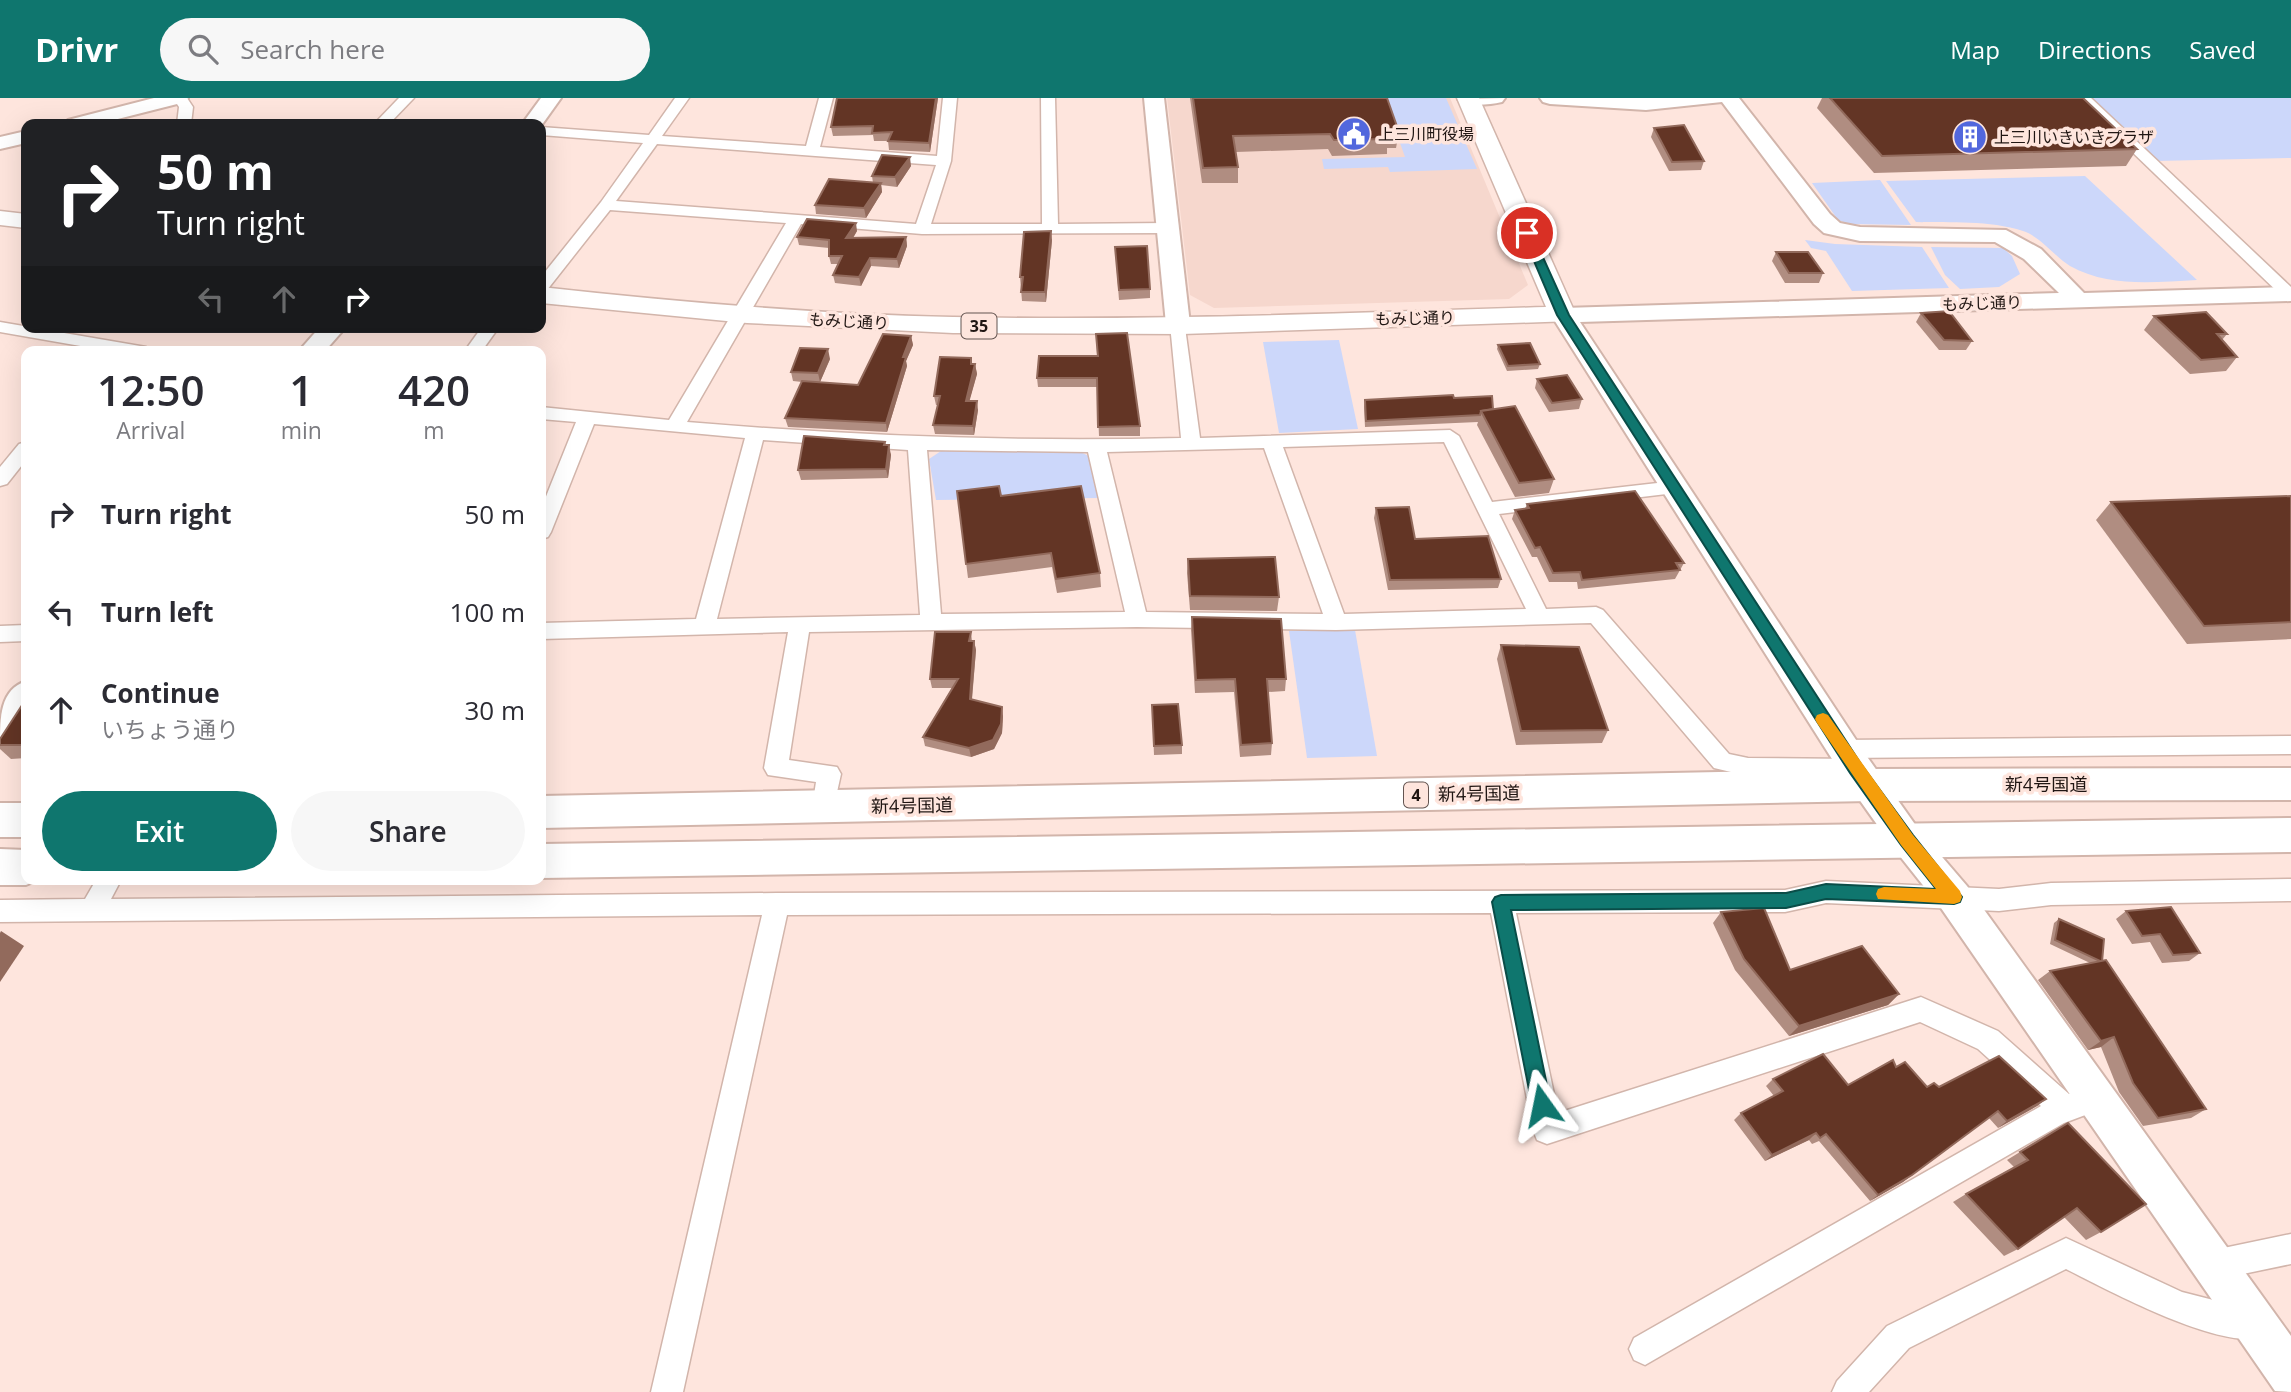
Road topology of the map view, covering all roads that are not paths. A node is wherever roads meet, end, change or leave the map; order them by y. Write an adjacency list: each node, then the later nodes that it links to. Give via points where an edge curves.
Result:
1 (179, 98): 15 (street); 16 (street, via 186,107)
2 (407, 98): 17 (street)
3 (551, 98): 18 (street)
4 (682, 98): 21 (street)
5 (826, 98): 23 (street)
6 (950, 98): 24 (street)
7 (1048, 98): 30 (street)
8 (1154, 98): 31 (street)
9 (1468, 98): 10 (street); 37 (main road)
10 (1495, 98)
11 (1550, 98): 12 (street, via 1646,104)
12 (1715, 98)
13 (1729, 98): 35 (street, via 1832,228 1860,234 1998,234 2032,250)
14 (2083, 98): 34 (street)
15 (95, 119)
16 (185, 119)
17 (386, 119)
18 (536, 119)
19 (546, 131): 21 (street)
20 (21, 137): 22 (street)
21 (653, 139): 23 (street); 25 (street)
22 (0, 143)
23 (813, 152): 24 (street)
24 (944, 161): 29 (street)
25 (606, 205): 28 (street); 32 (street)
26 (0, 218): 27 (main road)
27 (21, 220)
28 (796, 220): 29 (street); 36 (street)
29 (922, 229): 30 (street)
30 (1050, 229): 31 (street)
31 (1168, 229): 38 (street)
32 (546, 281)
33 (546, 295): 36 (main road, もみじ通り / 35)
34 (2290, 295): 35 (street, もみじ通り)
35 (2078, 301): 37 (street, もみじ通り)
36 (740, 314): 38 (main road, もみじ通り / 35, via 953,325); 47 (street)
37 (1563, 315): 38 (main road, もみじ通り / 35); 56 (street)
38 (1178, 324): 50 (street)
39 (0, 327): 40 (street)
40 (21, 329)
41 (52, 333): 43 (street)
42 (328, 333): 44 (street)
43 (96, 346)
44 (316, 346)
45 (546, 414): 46 (street)
46 (587, 418): 47 (street); 58 (street)
47 (675, 426): 48 (street)
48 (755, 435): 51 (street); 64 (street)
49 (1271, 440): 50 (street); 57 (street, via 1450,436); 62 (street)
50 (1191, 443): 52 (street)
51 (917, 444): 52 (street); 61 (street)
52 (1096, 446): 60 (street)
53 (21, 454): 55 (street)
54 (21, 476): 55 (street)
55 (2, 478)
56 (1675, 487): 57 (street); 71 (street)
57 (1487, 509): 59 (street)
58 (546, 520)
59 (1540, 617): 62 (street); 71 (street, via 1596,615 1722,762)
60 (1137, 619): 61 (street); 62 (street)
61 (931, 622): 63 (street)
62 (1336, 622)
63 (800, 624): 64 (street); 73 (street, via 776,768 829,775)
64 (704, 628): 65 (street)
65 (546, 632)
66 (21, 633): 67 (street)
67 (0, 634)
68 (21, 700): 69 (street)
69 (0, 730)
70 (2291, 745): 71 (street)
71 (1856, 767): 72 (highway, 新4号国道 / 4); 73 (highway, 新4号国道 / 4); 78 (street)
72 (2291, 784)
73 (824, 808): 74 (highway, 新4号国道 / 4)
74 (546, 812)
75 (0, 820): 76 (highway)
76 (21, 820)
77 (2291, 835): 78 (highway)
78 (1907, 840): 79 (highway); 84 (street)
79 (546, 861)
80 (0, 867): 81 (highway)
81 (21, 867)
82 (106, 885): 88 (street)
83 (2291, 890): 84 (street, via 2051,894 1999,900)
84 (1954, 897): 85 (street, via 1826,892 1786,901); 89 (street)
85 (1501, 902): 86 (street); 89 (street, via 1547,1130 1921,1009 1988,1040)
86 (777, 904): 88 (street); 95 (street)
87 (0, 911): 88 (street)
88 (92, 911)
89 (2081, 1104): 91 (street); 93 (street)
90 (2291, 1250): 91 (street)
91 (2214, 1265): 92 (street)
92 (2257, 1325): 94 (street); 96 (street, via 2226,1322 2179,1307 2066,1253 1898,1337)
93 (1645, 1349)
94 (2291, 1375)
95 (667, 1392)
96 (1848, 1392)

